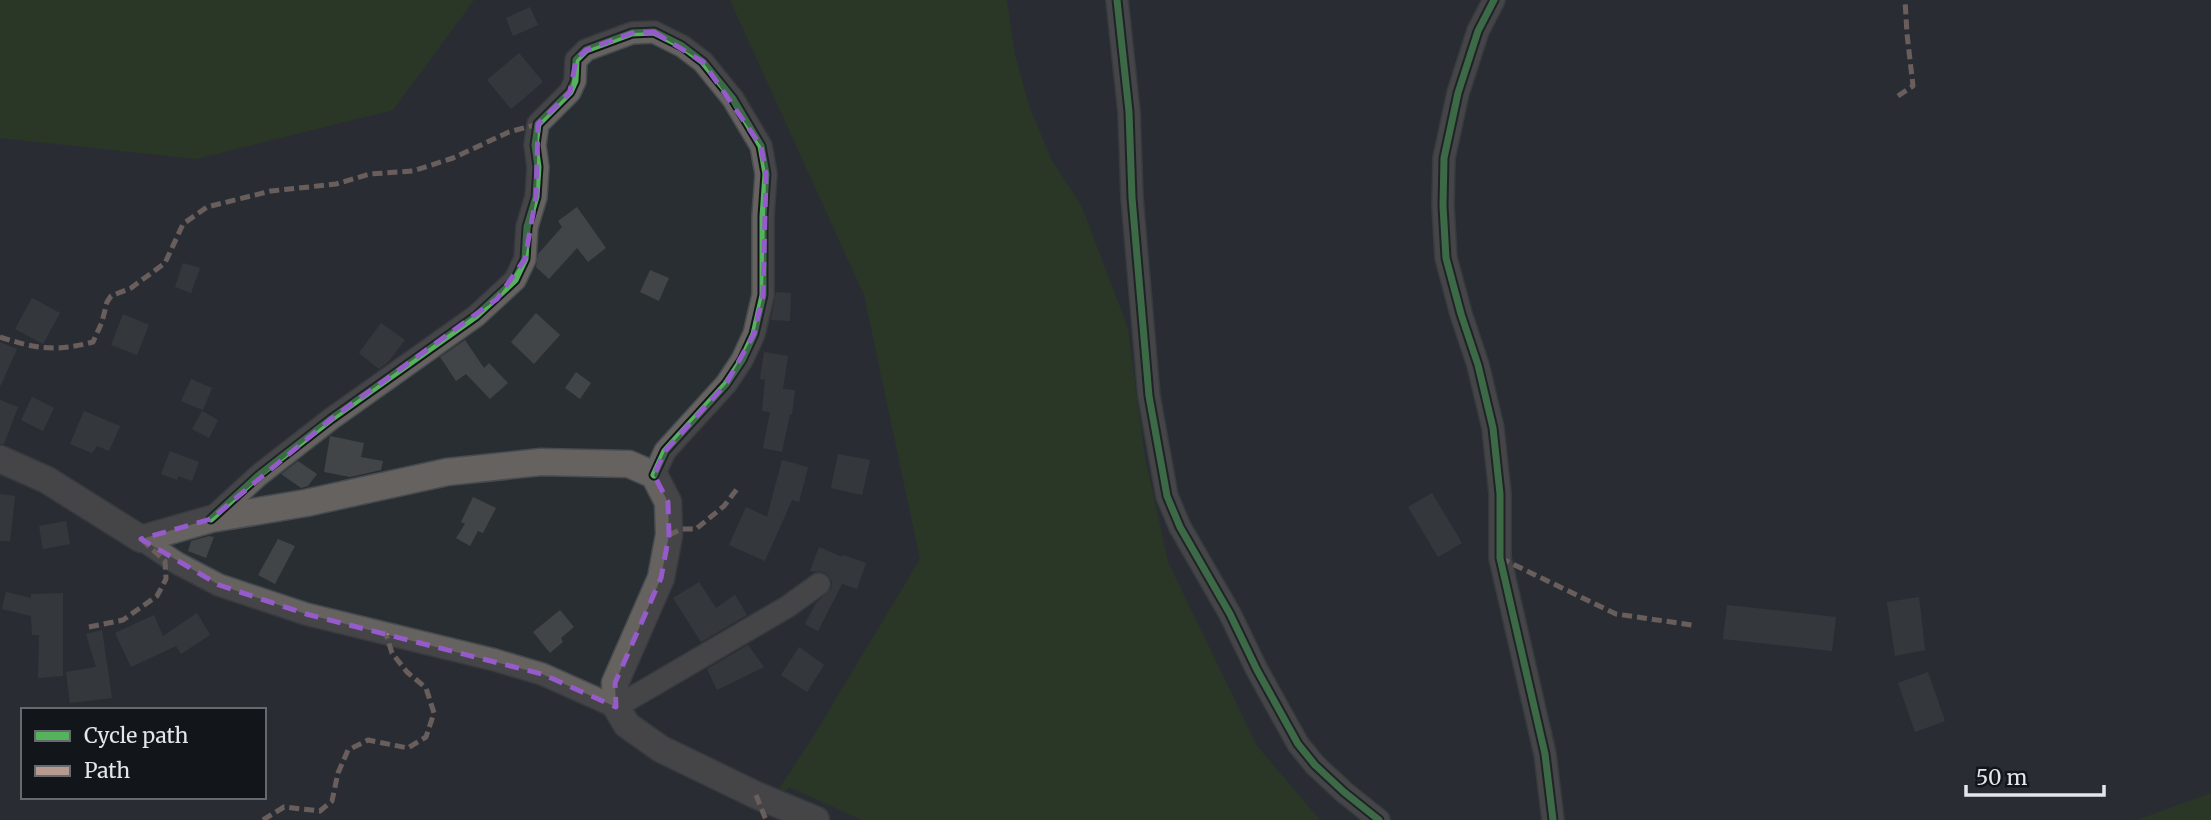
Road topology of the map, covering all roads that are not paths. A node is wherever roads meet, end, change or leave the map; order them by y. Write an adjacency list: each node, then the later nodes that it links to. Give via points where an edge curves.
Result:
1 (1117, 0): 10 (street, via 1149,396 1167,496 1298,744 1315,765)
2 (1494, 0): 11 (street, via 1478,31 1458,93 1444,158 1446,258 1493,428 1500,558 1545,754)
3 (0, 459): 6 (street, via 47,480)
4 (654, 475): 5 (street, via 629,464 541,462 447,472); 5 (street, via 666,452 726,384 754,334 763,295 766,174 761,146 733,99 703,62 654,32 632,33 586,50 576,60 570,92 538,124 536,197 524,259 515,280 476,316 259,475); 8 (street, via 667,502 669,535 661,578 615,683)
5 (211, 519): 6 (street)
6 (141, 539): 8 (street, via 219,585 306,614 542,674)
7 (819, 584): 8 (street)
8 (616, 707): 9 (street, via 627,725 661,750)
9 (816, 820)
10 (1379, 820)
11 (1553, 820)

